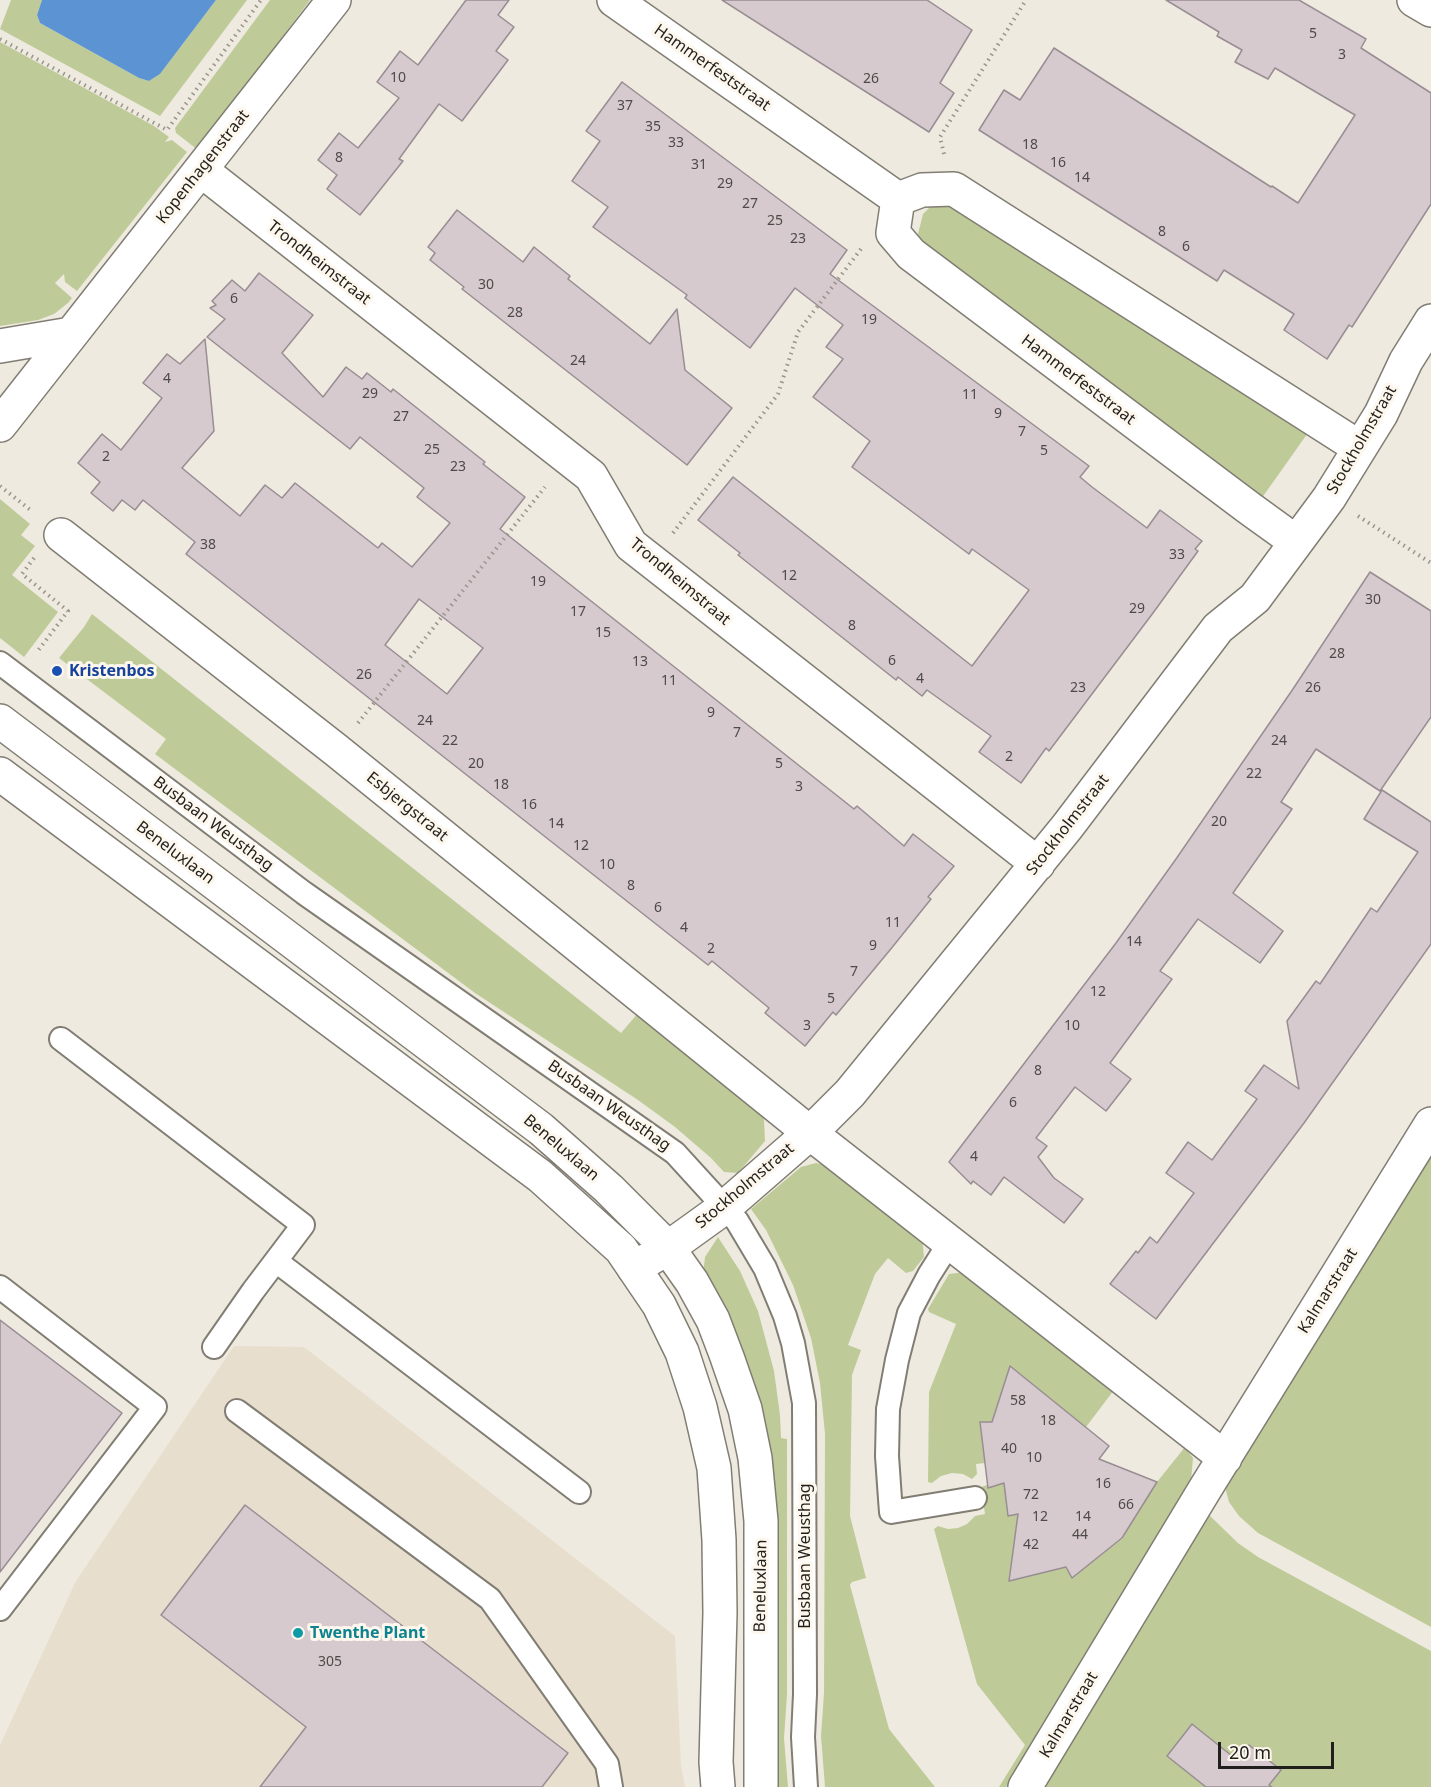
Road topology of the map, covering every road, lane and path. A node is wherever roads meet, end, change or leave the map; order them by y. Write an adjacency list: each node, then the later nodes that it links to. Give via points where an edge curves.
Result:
1 (261, 0): 7 (path, via 167,130)
2 (334, 0): 8 (street, Kopenhagenstraat)
3 (615, 0): 10 (street, Hammerfeststraat)
4 (1026, 0): 9 (path, via 940,138)
5 (1414, 0): 6 (street)
6 (1431, 10)
7 (0, 39)
8 (201, 170): 13 (street, Kopenhagenstraat); 17 (street, Trondheimstraat)
9 (954, 189): 10 (street, via 922,190); 16 (street)
10 (898, 199): 11 (street)
11 (893, 233): 20 (street, Hammerfeststraat, via 911,254); 22 (path, via 865,244 798,332 778,394)
12 (1431, 321): 16 (street, Stockholmstraat)
13 (71, 334): 14 (street); 15 (street, Kopenhagenstraat)
14 (0, 346)
15 (0, 425)
16 (1360, 448): 19 (street, Stockholmstraat)
17 (570, 460): 22 (street, Trondheimstraat, via 591,476 631,545); 27 (path)
18 (0, 486): 21 (path)
19 (1329, 498): 20 (street, Stockholmstraat); 23 (path)
20 (1296, 542): 29 (street, Stockholmstraat, via 1255,598 1218,628)
21 (50, 544): 25 (path, via 22,574 68,611); 27 (street, Esbjergstraat)
22 (651, 561): 29 (street, Trondheimstraat)
23 (1431, 563)
24 (0, 663): 25 (lane, Busbaan Weusthag)
25 (19, 677): 33 (lane, Busbaan Weusthag, via 304,893 675,1154)
26 (0, 722): 35 (street, Beneluxlaan, via 541,1130 609,1189)
27 (336, 750): 32 (street, Esbjergstraat)
28 (0, 774): 37 (street, via 540,1176 621,1249)
29 (1038, 864): 32 (street, Stockholmstraat, via 850,1093)
30 (62, 1039): 36 (lane, via 303,1225)
31 (1431, 1124): 41 (street, Kalmarstraat)
32 (810, 1132): 33 (street, Stockholmstraat); 34 (street)
33 (724, 1207): 35 (street, Stockholmstraat); 48 (lane, Busbaan Weusthag, via 749,1240 776,1291 793,1342 804,1403)
34 (950, 1242): 41 (street); 43 (lane, via 909,1313 897,1360 888,1409 891,1512)
35 (668, 1248): 37 (street, Stockholmstraat); 47 (street, Beneluxlaan, via 713,1320 745,1409 755,1458 761,1521)
36 (276, 1261): 39 (lane); 42 (lane)
37 (634, 1268): 46 (street, via 659,1305 682,1352 714,1468 720,1613)
38 (0, 1287): 44 (lane, via 154,1407)
39 (214, 1347)
40 (237, 1411): 45 (lane, via 490,1599 607,1764)
41 (1225, 1458): 49 (street, Kalmarstraat)
42 (579, 1492)
43 (975, 1498)
44 (0, 1609)
45 (611, 1787)
46 (718, 1787)
47 (761, 1787)
48 (806, 1787)
49 (1025, 1787)

